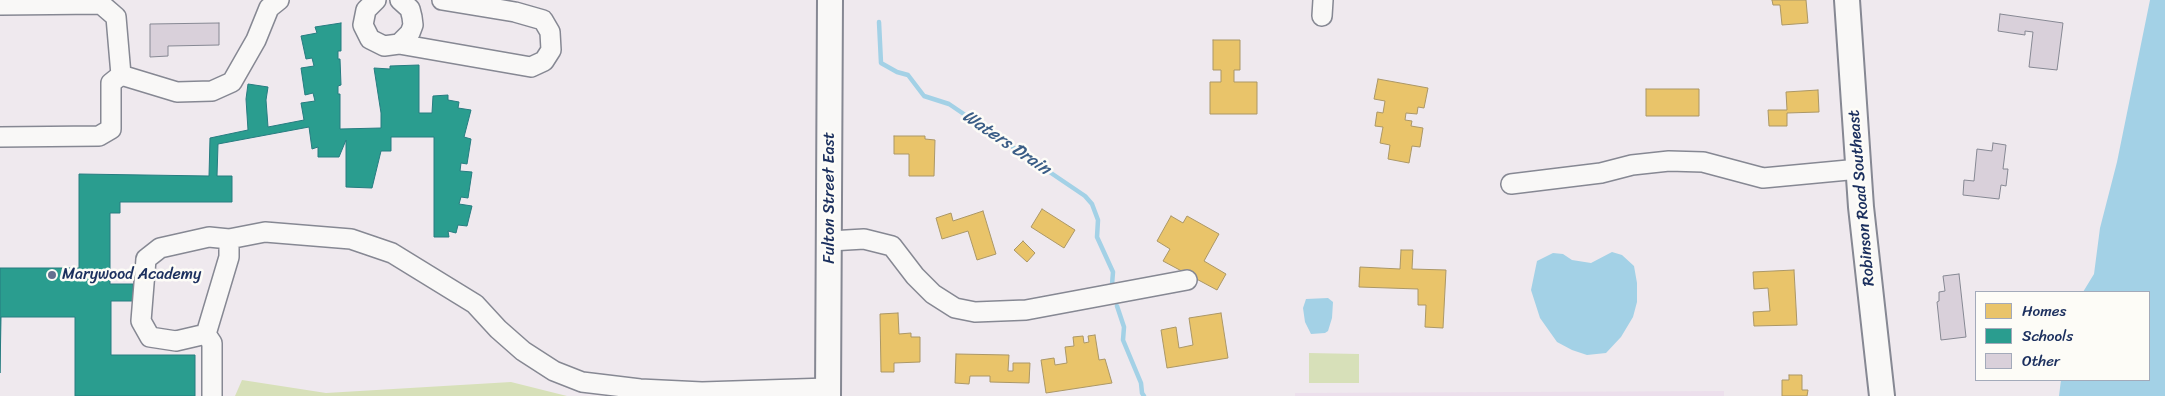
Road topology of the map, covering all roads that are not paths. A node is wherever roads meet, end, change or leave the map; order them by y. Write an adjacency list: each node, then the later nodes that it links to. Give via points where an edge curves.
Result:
1 (279, 0): 9 (street, via 269,8 256,40 232,82 212,91 177,92)
2 (442, 0): 8 (street, via 543,20 550,32 551,50 544,61 531,67)
3 (830, 0): 14 (main road, Fulton Street East)
4 (1847, 0): 11 (main road, Robinson Road Southeast)
5 (368, 1): 8 (street, via 364,25 370,39 384,46)
6 (406, 1): 8 (street, via 413,25 406,39)
7 (0, 5): 9 (street, via 101,4 116,17)
8 (399, 44)
9 (121, 75): 10 (street, via 111,83 111,129 99,136)
10 (0, 137)
11 (1859, 169): 12 (street, via 1763,178 1703,162 1669,161); 19 (main road, Robinson Road Southeast)
12 (1511, 184)
13 (229, 239): 16 (street, via 229,257); 16 (street, via 209,237 160,248 146,259 141,321 150,337 176,341); 17 (street, via 265,232 351,240 392,253 475,304 523,351 554,371 582,382 702,392)
14 (830, 240): 15 (street, via 864,240 892,246 933,294 955,308 976,312 1026,310); 17 (main road, Fulton Street East)
15 (1186, 280)
16 (206, 334): 18 (street, via 212,343)
17 (828, 392)
18 (212, 396)
19 (1882, 396)

